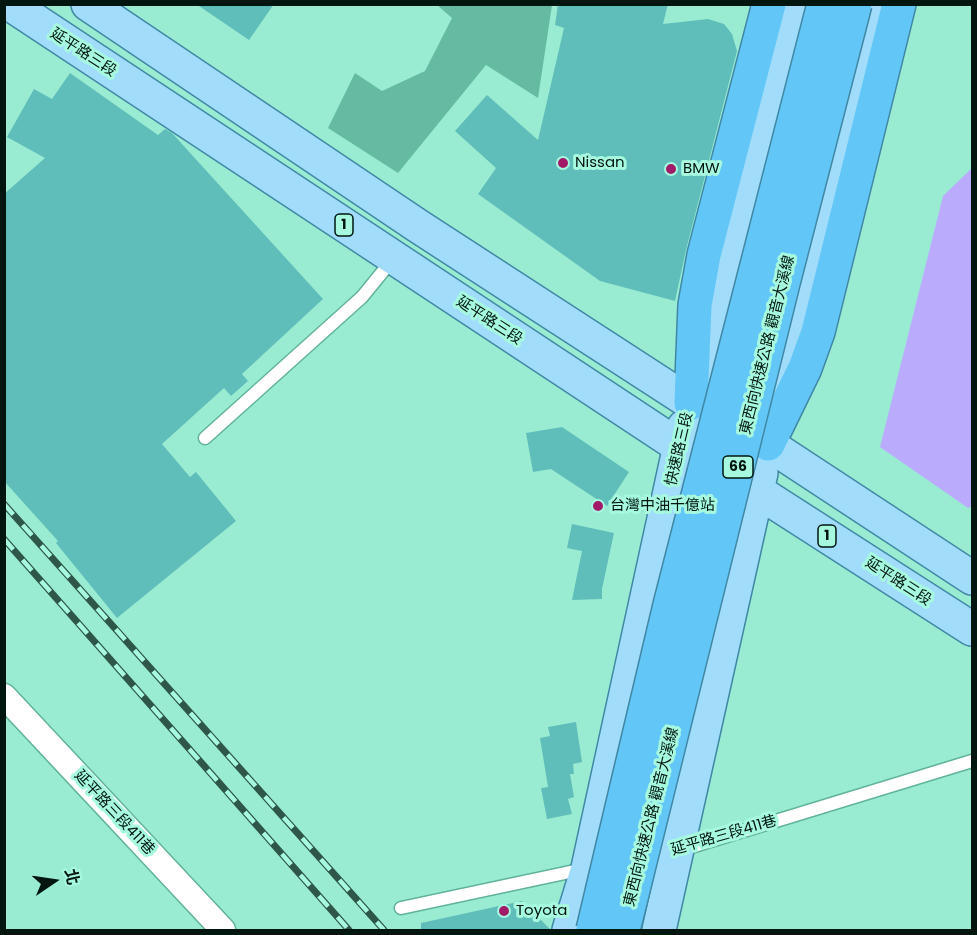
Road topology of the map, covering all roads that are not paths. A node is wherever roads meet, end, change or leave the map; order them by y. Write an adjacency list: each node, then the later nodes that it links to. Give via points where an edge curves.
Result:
1 (10, 4): 10 (main road, 延平路三段 / 1)
2 (88, 4): 9 (main road)
3 (769, 4): 13 (highway, via 704,255 695,305)
4 (794, 4): 13 (main road, 快速路三段)
5 (824, 4): 29 (highway, 東西向快速公路 觀音大溪線 / 66, bridge, via 673,593)
6 (855, 4): 30 (highway, 東西向快速公路 觀音大溪線 / 66, bridge)
7 (878, 4): 15 (main road, 66)
8 (899, 4): 15 (highway, via 818,332)
9 (142, 40): 10 (main road); 11 (main road)
10 (117, 75): 12 (main road, 延平路三段 / 1)
11 (418, 226): 12 (main road); 13 (main road)
12 (394, 258): 14 (lane, via 362,297); 16 (main road, 延平路三段 / 1)
13 (691, 403): 15 (main road); 16 (main road, 快速路三段)
14 (205, 438)
15 (768, 444): 17 (main road, 66); 18 (main road)
16 (679, 446): 17 (main road, 延平路三段 / 1); 20 (main road, 快速路三段)
17 (757, 491): 19 (main road, 延平路三段 / 1); 22 (main road, 66)
18 (972, 578)
19 (972, 630)
20 (630, 674): 22 (street); 25 (main road, 快速路三段)
21 (4, 696): 27 (street, 延平路三段411巷)
22 (710, 704): 24 (main road, 66)
23 (972, 761): 24 (lane, 延平路三段411巷)
24 (666, 854): 25 (lane, 延平路三段411巷); 31 (main road, 66)
25 (588, 868): 26 (lane, 延平路三段411巷); 28 (main road, 快速路三段)
26 (400, 908)
27 (223, 930)
28 (568, 930)
29 (594, 930)
30 (623, 930)
31 (659, 930)

